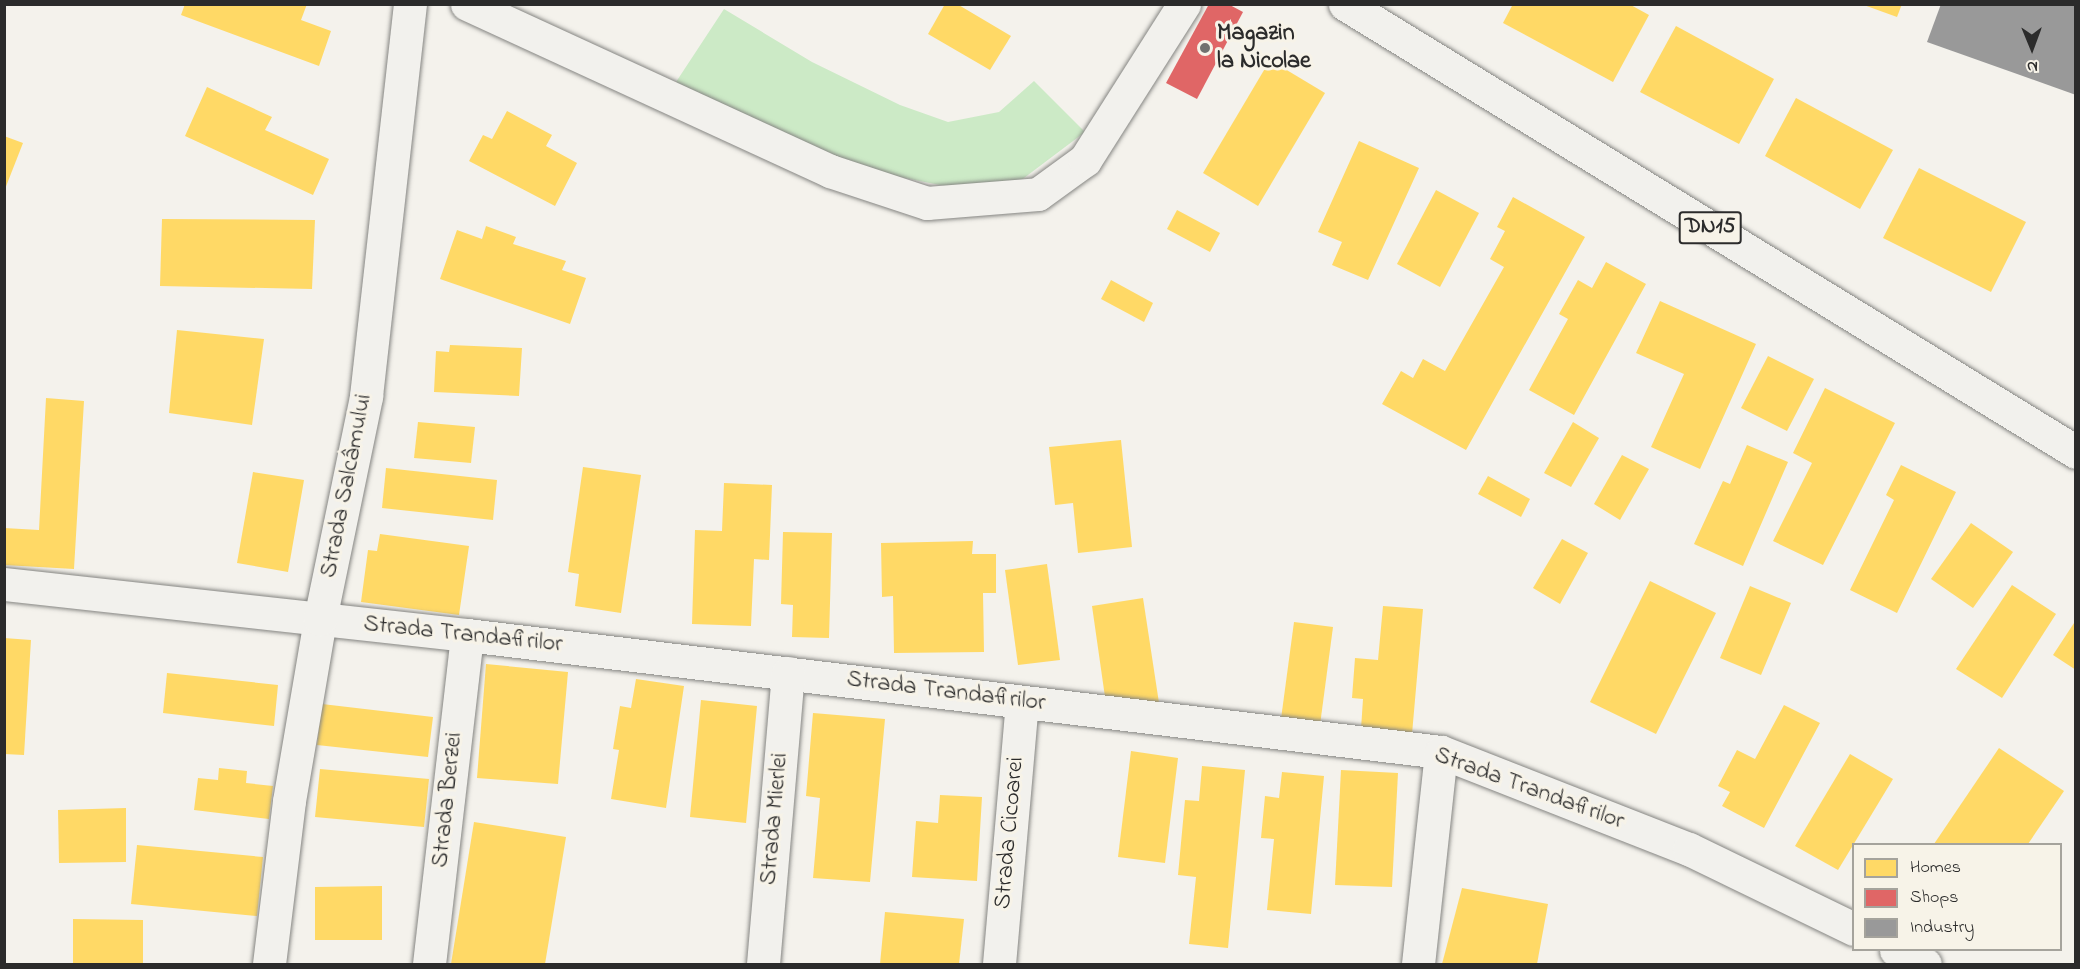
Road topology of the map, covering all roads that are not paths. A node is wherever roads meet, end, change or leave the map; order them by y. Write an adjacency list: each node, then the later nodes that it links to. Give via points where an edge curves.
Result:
1 (410, 4): 7 (street, Strada Salcâmului, via 366,396)
2 (467, 4): 3 (street, via 830,171 927,203 1038,194 1085,160)
3 (1184, 4)
4 (1345, 4): 5 (street, DN15)
5 (2076, 452)
6 (4, 584): 7 (street, Strada Trandafirilor)
7 (320, 619): 8 (street, Strada Trandafirilor); 14 (street, Strada Salcâmului, via 289,801)
8 (467, 635): 9 (street, Strada Trandafirilor); 15 (street, Strada Berzei)
9 (788, 673): 10 (street, Strada Trandafirilor); 16 (street, Strada Mierlei)
10 (1022, 702): 11 (street, Strada Trandafirilor); 17 (street, Strada Cicoarei)
11 (1440, 752): 12 (street, Strada Trandafirilor, via 1689,849); 18 (street)
12 (1852, 928)
13 (1898, 951): 19 (street)
14 (269, 964)
15 (429, 964)
16 (763, 964)
17 (999, 964)
18 (1418, 964)
19 (1925, 964)

